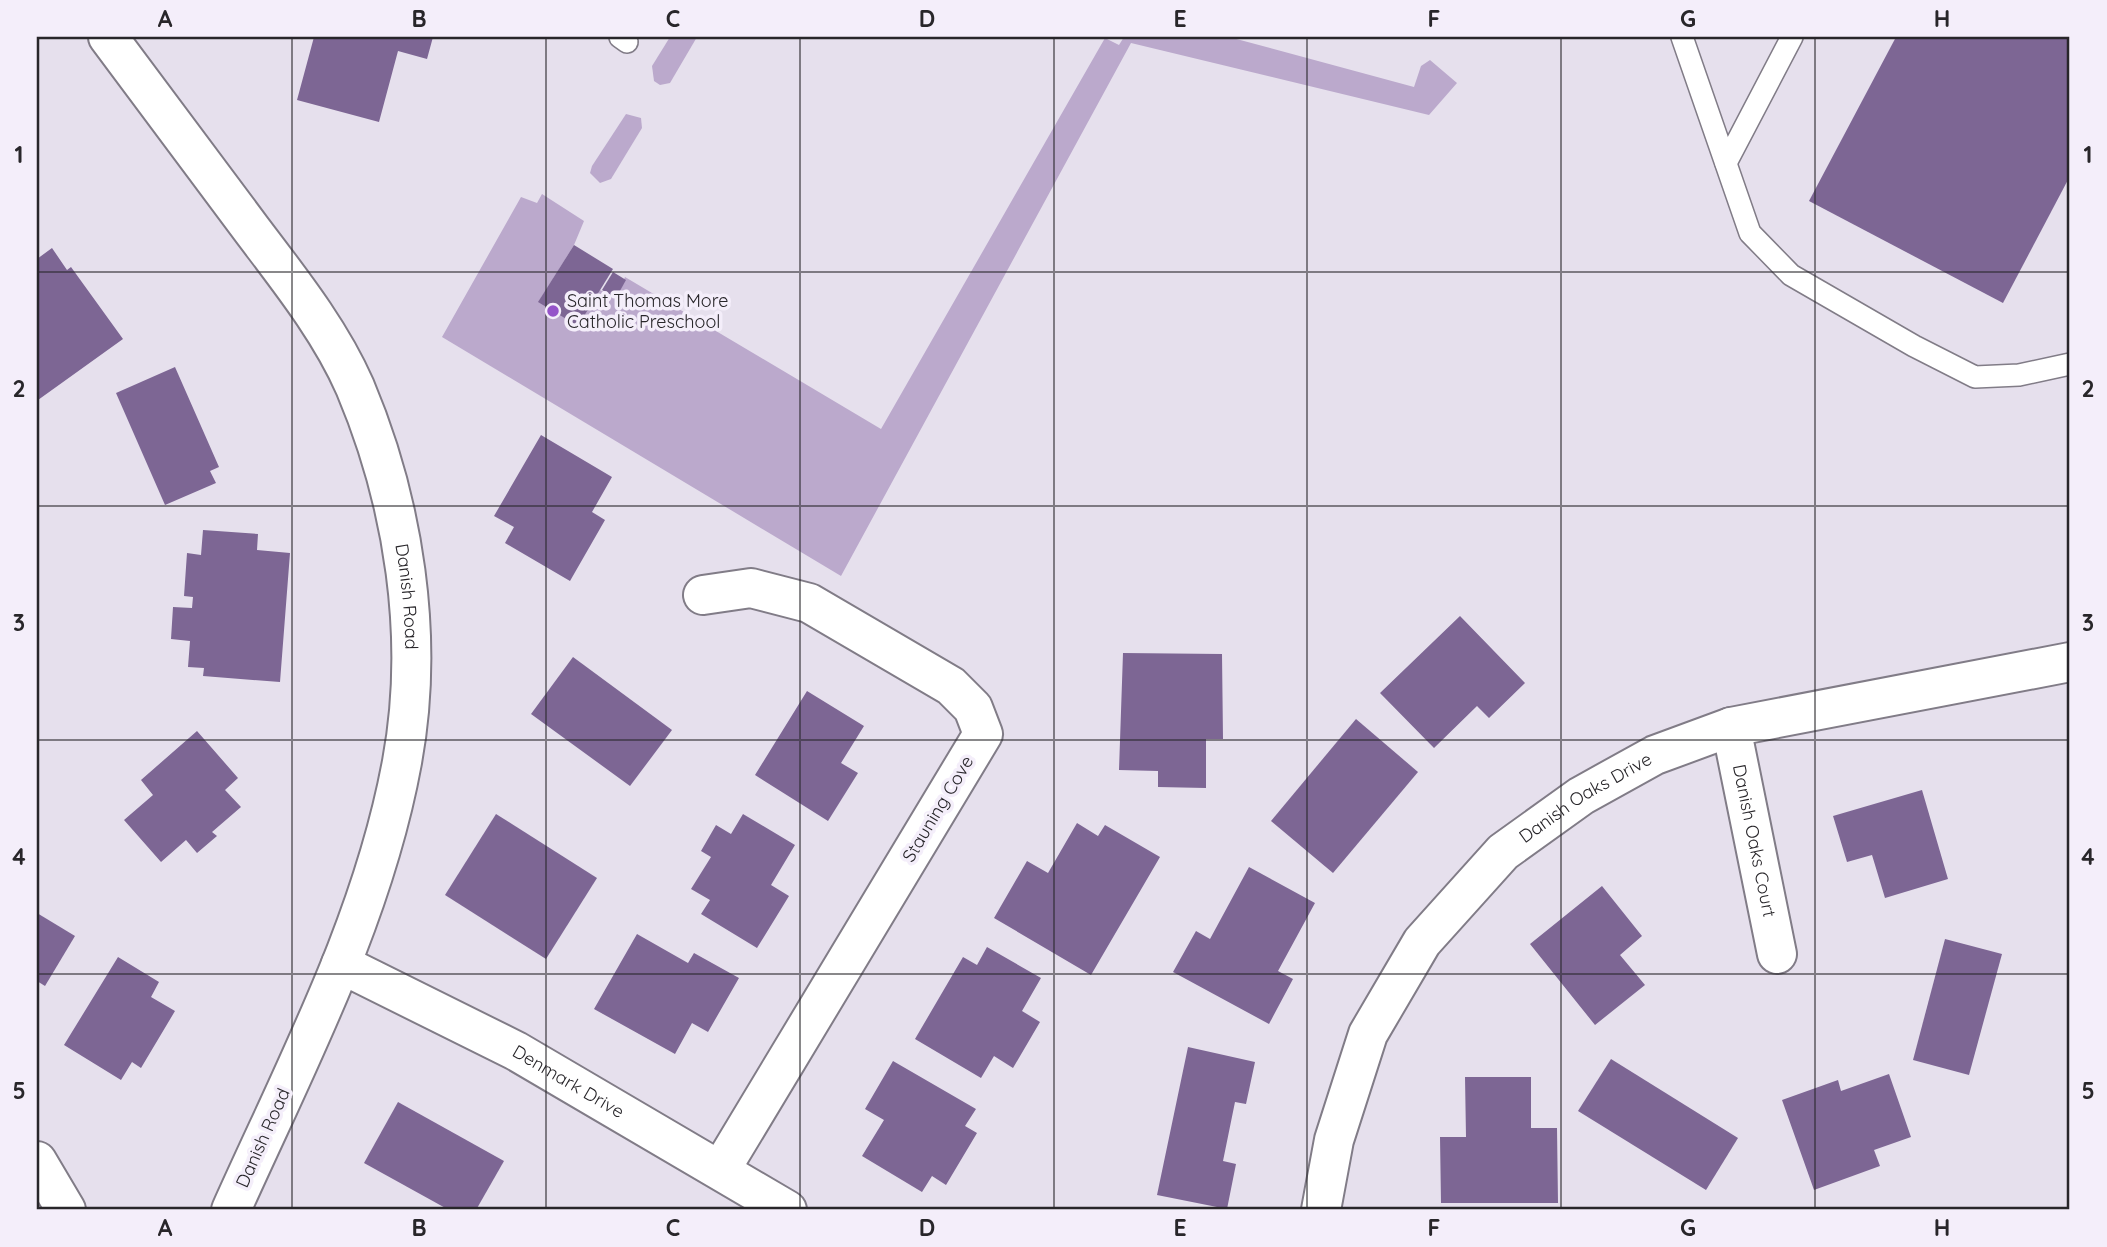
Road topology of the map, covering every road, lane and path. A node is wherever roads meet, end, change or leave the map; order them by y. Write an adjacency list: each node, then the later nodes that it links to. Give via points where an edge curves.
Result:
1 (108, 37): 10 (street, Danish Road, via 307,304 354,385 383,469 409,585 408,695 402,760 380,856)
2 (1682, 37): 4 (lane)
3 (1793, 37): 4 (lane)
4 (1726, 163): 5 (lane, via 1750,233 1791,275 1975,377 2019,375)
5 (2070, 365)
6 (703, 595): 12 (street, Stauning Cove, via 751,588 809,603 951,686 973,708 983,734)
7 (2070, 662): 8 (street, Danish Oaks Drive)
8 (1731, 727): 9 (street, Danish Oaks Court); 16 (street, Danish Oaks Drive, via 1655,755 1581,796 1503,852 1422,942 1368,1034 1334,1140)
9 (1777, 954)
10 (341, 964): 12 (street, Denmark Drive, via 516,1051); 14 (street, Danish Road)
11 (37, 1161): 13 (street)
12 (721, 1169): 15 (street, Denmark Drive)
13 (66, 1210)
14 (231, 1210)
15 (787, 1210)
16 (1321, 1210)

